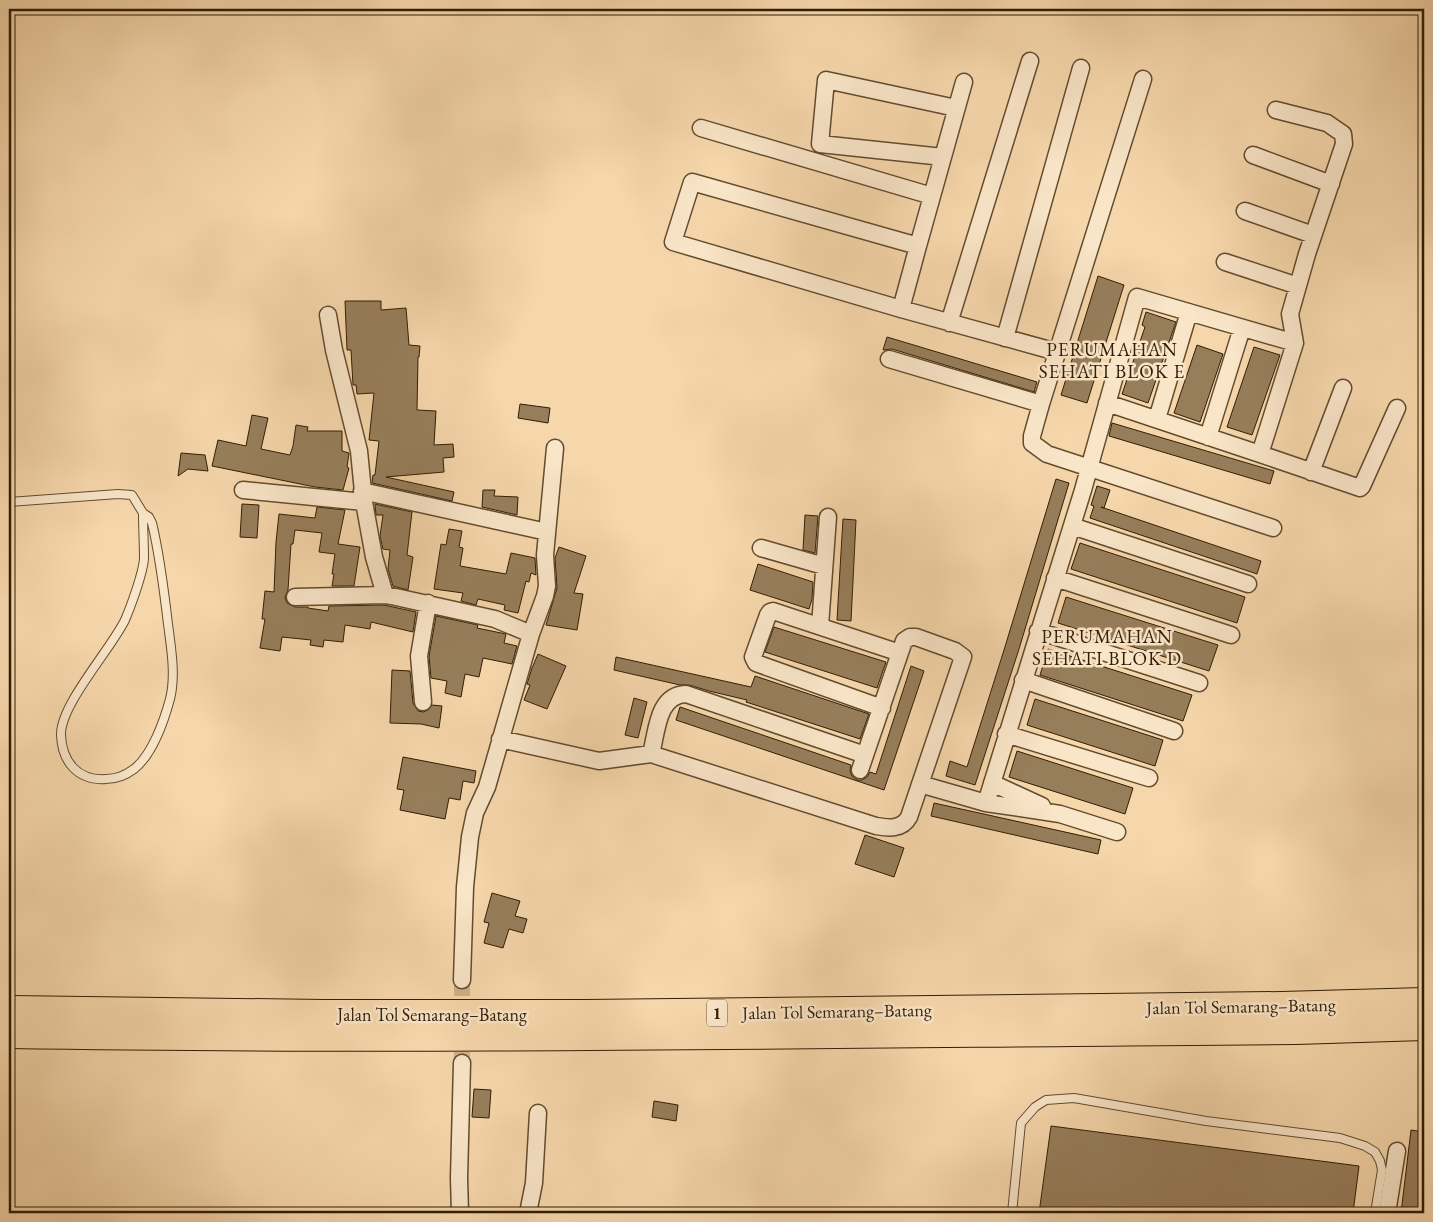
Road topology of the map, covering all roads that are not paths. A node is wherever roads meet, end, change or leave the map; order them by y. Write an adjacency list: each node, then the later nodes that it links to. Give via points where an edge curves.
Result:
1 (1030, 61): 22 (street)
2 (1081, 68): 24 (street)
3 (1143, 79): 26 (street)
4 (964, 82): 5 (street)
5 (956, 108): 8 (street, via 826,80); 10 (street)
6 (1276, 110): 12 (street, via 1327,123 1343,134 1344,144)
7 (701, 128): 11 (street)
8 (820, 144): 10 (street); 11 (street)
9 (1253, 156): 12 (street)
10 (943, 157): 13 (street)
11 (818, 162): 13 (street)
12 (1330, 184): 15 (street)
13 (932, 196): 16 (street)
14 (1245, 211): 15 (street)
15 (1313, 235): 18 (street)
16 (918, 246): 19 (street); 19 (street, via 692,182 673,242)
17 (1225, 262): 18 (street)
18 (1298, 286): 25 (street, via 1290,314)
19 (901, 309): 22 (street)
20 (1190, 312): 23 (street); 29 (street, via 1137,297); 32 (street)
21 (328, 315): 39 (street, via 358,451)
22 (949, 323): 24 (street)
23 (1242, 328): 25 (street); 33 (street)
24 (1005, 338): 26 (street)
25 (1295, 343): 35 (street)
26 (1057, 352): 30 (street)
27 (888, 359): 30 (street)
28 (1343, 388): 37 (street)
29 (1107, 403): 32 (street); 36 (street)
30 (1041, 404): 36 (street, via 1032,443 1047,454)
31 (1397, 408): 37 (street, via 1361,487)
32 (1157, 419): 33 (street)
33 (1208, 437): 35 (street)
34 (555, 448): 45 (street)
35 (1260, 454): 37 (street)
36 (1089, 468): 43 (street); 44 (street)
37 (1311, 472)
38 (243, 490): 39 (street)
39 (363, 496): 45 (street); 50 (street)
40 (9, 502): 41 (lane, via 132,495)
41 (143, 513): 41 (lane, via 152,523 163,581 173,672 170,698 160,728 133,770 115,778 98,780 81,775 71,766 65,754 61,725 125,620 144,560)
42 (828, 517): 47 (street)
43 (1072, 526): 48 (street); 49 (street)
44 (1273, 528)
45 (547, 532): 55 (street, via 546,591)
46 (761, 548): 47 (street)
47 (824, 566): 53 (street)
48 (1055, 578): 54 (street); 56 (street)
49 (1248, 584)
50 (385, 595): 51 (street); 52 (street)
51 (295, 597)
52 (428, 603): 55 (street, via 495,619); 60 (street, via 419,656)
53 (820, 626): 57 (street); 61 (street, via 770,612 754,661)
54 (1038, 631): 58 (street); 59 (street)
55 (531, 634): 64 (street)
56 (1231, 635)
57 (900, 653): 61 (street); 68 (street, via 904,641 916,637 963,657)
58 (1023, 680): 62 (street); 63 (street)
59 (1200, 683)
60 (423, 702)
61 (882, 708): 65 (street, via 863,763 686,694 671,697 662,707)
62 (1174, 731)
63 (1006, 734): 66 (street); 67 (street)
64 (500, 739): 65 (street, via 599,761); 72 (street, via 470,837)
65 (651, 754): 68 (street, via 883,827 896,827 906,821)
66 (1149, 778)
67 (992, 783): 69 (street); 70 (street)
68 (920, 784): 69 (street)
69 (986, 803): 70 (street)
70 (1060, 814): 71 (street)
71 (1117, 832)
72 (462, 980)
73 (1424, 1002): 74 (highway, Jalan Tol Semarang–Batang / 1, via 586,1014)
74 (9, 1010)
75 (1424, 1026): 76 (highway, Jalan Tol Semarang–Batang / 1, via 491,1037)
76 (9, 1034)
77 (462, 1063): 80 (street)
78 (538, 1113): 81 (street, via 534,1183)
79 (1397, 1151): 84 (street)
80 (460, 1213)
81 (528, 1213)
82 (1012, 1213): 83 (lane, via 1020,1123 1046,1100 1074,1098 1340,1138 1365,1146 1374,1152 1382,1170)
83 (1375, 1213)
84 (1387, 1213)

